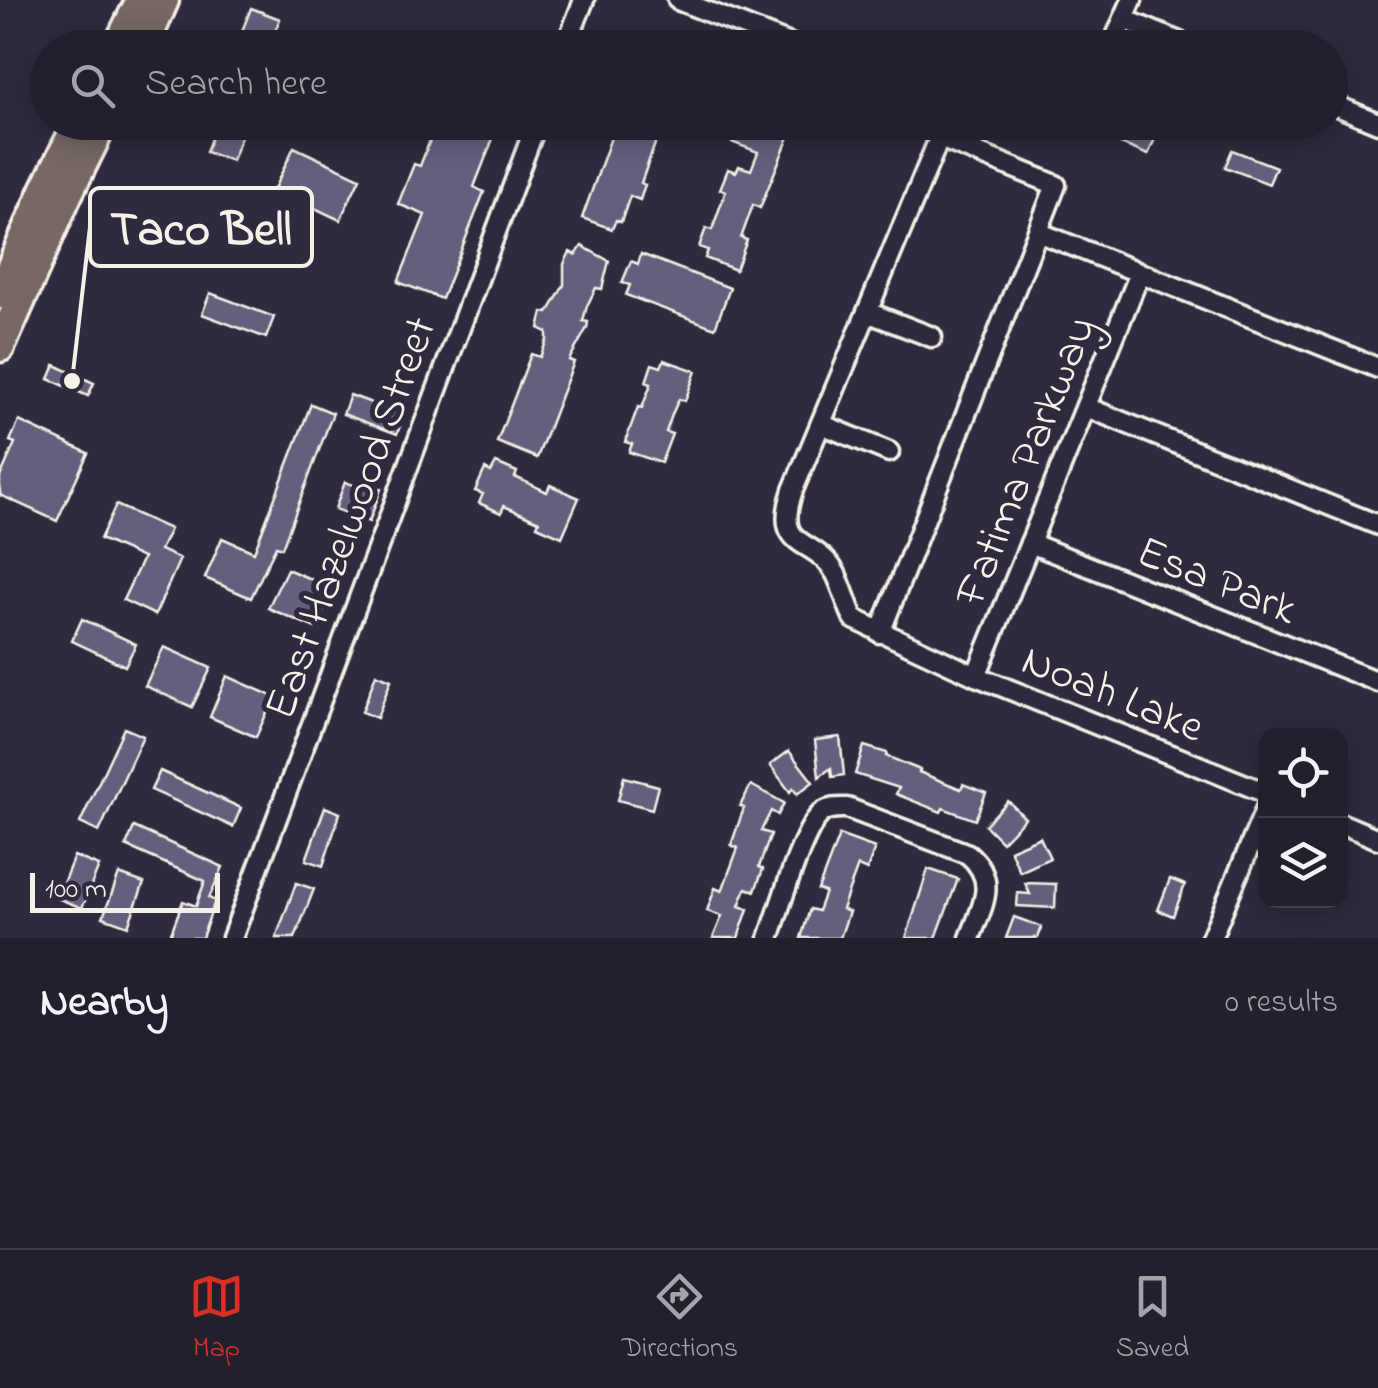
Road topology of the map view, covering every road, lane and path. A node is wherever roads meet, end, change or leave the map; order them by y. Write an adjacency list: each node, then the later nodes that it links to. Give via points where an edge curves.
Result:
1 (141, 0): 7 (highway)
2 (164, 0): 8 (highway)
3 (584, 0): 9 (street)
4 (678, 0): 10 (street)
5 (1132, 0): 6 (street)
6 (1124, 19): 11 (street); 12 (street)
7 (126, 30)
8 (150, 30)
9 (572, 30)
10 (754, 30)
11 (1119, 30)
12 (1151, 30)
13 (1348, 110): 14 (street)
14 (1378, 122)
15 (70, 140): 22 (highway)
16 (95, 140): 25 (highway)
17 (530, 140): 39 (street, East Hazelwood Street)
18 (939, 140): 23 (street, Noah Lake)
19 (964, 140): 20 (street, via 1056,185)
20 (1038, 232): 21 (street); 32 (street)
21 (1140, 273): 26 (street); 27 (street, Fatima Parkway)
22 (0, 294)
23 (867, 312): 24 (street); 28 (street, Noah Lake)
24 (932, 337)
25 (0, 347)
26 (1378, 368)
27 (1086, 408): 30 (street); 31 (street, Fatima Parkway)
28 (821, 424): 29 (street); 32 (street, Noah Lake, via 785,516 792,536 835,572 854,620)
29 (889, 452)
30 (1378, 525)
31 (1030, 542): 33 (street, Fatima Parkway); 34 (street, Esa Park)
32 (880, 632): 33 (street, Noah Lake)
33 (976, 676): 35 (street, Noah Lake)
34 (1378, 682)
35 (1258, 790)
36 (1262, 818): 42 (street)
37 (1348, 827): 38 (street)
38 (1378, 839)
39 (232, 938)
40 (769, 938): 41 (street, via 808,831 831,808 968,854 980,865 984,902)
41 (970, 938)
42 (1211, 938)

